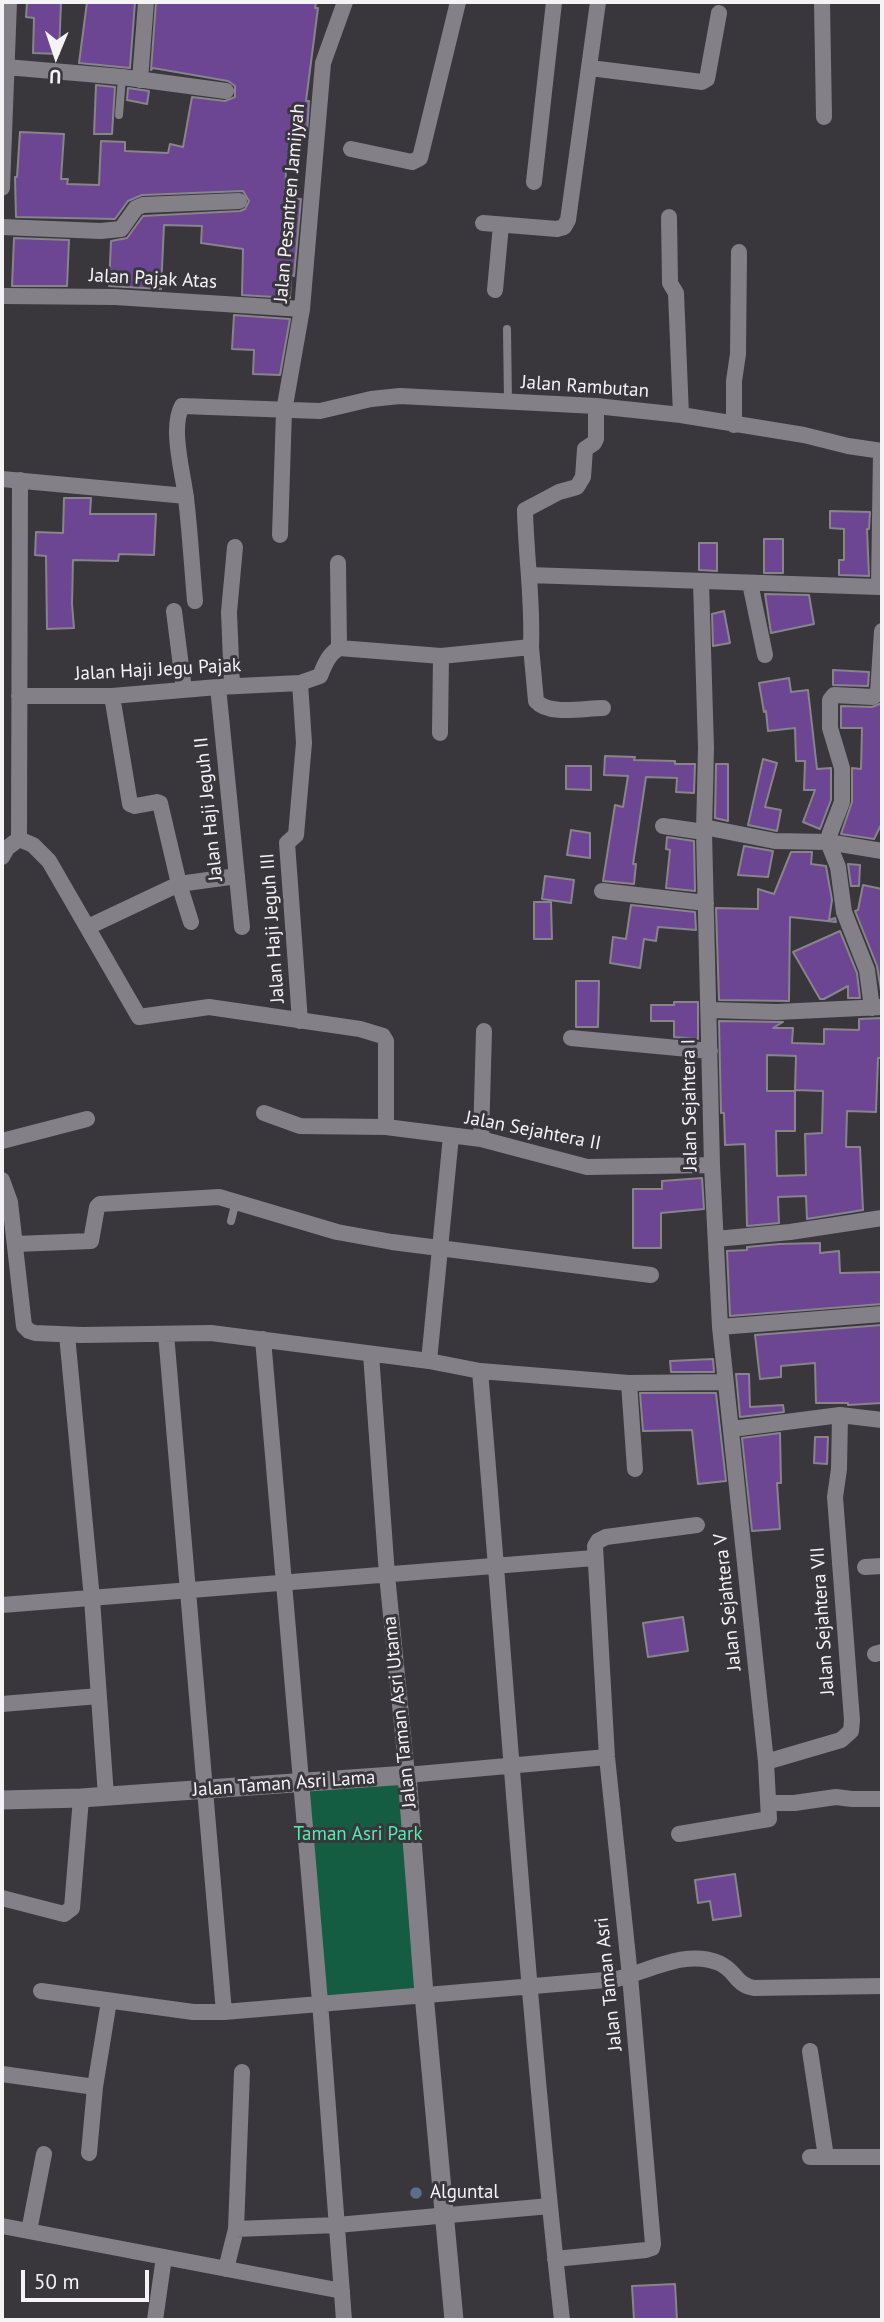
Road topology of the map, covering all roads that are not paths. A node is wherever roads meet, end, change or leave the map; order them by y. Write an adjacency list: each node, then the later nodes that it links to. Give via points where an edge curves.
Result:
1 (9, 2): 9 (street)
2 (146, 2): 12 (street)
3 (345, 2): 27 (street, Jalan Pesantren Jamijyah, via 323,63)
4 (458, 2): 16 (street, via 420,158 412,162)
5 (554, 2): 17 (street)
6 (598, 2): 10 (street)
7 (822, 2): 15 (street)
8 (719, 13): 10 (street, via 707,79 702,82)
9 (6, 67): 11 (street); 18 (street)
10 (590, 68): 22 (street, via 568,220 557,229)
11 (122, 77): 12 (street); 14 (lane)
12 (140, 80): 13 (street)
13 (226, 91)
14 (118, 115)
15 (824, 117)
16 (351, 149)
17 (534, 181)
18 (2, 188)
19 (239, 201): 23 (street, via 143,205 121,229)
20 (669, 217): 32 (street)
21 (483, 223): 22 (street)
22 (501, 225): 25 (street)
23 (2, 227)
24 (740, 252): 33 (street)
25 (495, 290)
26 (2, 296): 27 (street, Jalan Pajak Atas, via 115,297)
27 (302, 309): 31 (street, Jalan Pesantren Jamijyah)
28 (508, 329): 29 (lane)
29 (508, 402): 30 (street, Jalan Rambutan); 31 (street, Jalan Rambutan, via 400,397 320,411)
30 (596, 406): 32 (street, Jalan Rambutan); 41 (street, via 596,439 584,452 581,482 525,510)
31 (284, 411): 37 (street, Jalan Rambutan, via 183,406 178,421 179,457); 38 (street, Jalan Pesantren Jamijyah)
32 (681, 415): 33 (street, Jalan Rambutan)
33 (734, 425): 34 (street, Jalan Rambutan)
34 (881, 451): 44 (street)
35 (2, 479): 36 (street)
36 (20, 480): 37 (street); 55 (street)
37 (186, 496): 45 (street)
38 (280, 535)
39 (235, 547): 53 (street, Jalan Haji Jeguh II)
40 (338, 563): 49 (street)
41 (529, 575): 42 (street); 48 (street)
42 (701, 582): 43 (street); 60 (street, Jalan Sejahtera I)
43 (750, 583): 44 (street); 50 (street)
44 (881, 587)
45 (195, 601)
46 (174, 611): 54 (street)
47 (882, 631): 62 (street, via 878,693 873,697 834,695 830,700 830,728 842,768 842,802)
48 (531, 647): 51 (street); 57 (street, via 539,704 550,709)
49 (339, 648): 51 (street); 52 (street, via 326,660 320,676)
50 (765, 655)
51 (440, 656): 58 (street)
52 (300, 683): 53 (street, Jalan Haji Jegu Pajak); 74 (street, Jalan Haji Jeguh III, via 304,743 296,835 287,843)
53 (225, 687): 54 (street, Jalan Haji Jegu Pajak); 65 (street, Jalan Haji Jeguh II)
54 (184, 690): 56 (street, Jalan Haji Jegu Pajak)
55 (19, 696): 56 (street, Jalan Haji Jegu Pajak); 61 (street)
56 (112, 696): 66 (street, via 130,804 160,803)
57 (603, 708)
58 (440, 733)
59 (663, 826): 60 (street)
60 (704, 830): 62 (street, via 775,841); 68 (street, Jalan Sejahtera I)
61 (19, 839): 64 (street); 70 (street, via 49,861)
62 (828, 842): 63 (street); 72 (street, via 838,867 844,912)
63 (882, 851)
64 (2, 856)
65 (237, 876): 66 (street); 71 (street, Jalan Haji Jeguh II)
66 (179, 884): 69 (street); 70 (street)
67 (602, 891): 68 (street)
68 (706, 903): 73 (street, Jalan Sejahtera I)
69 (191, 922)
70 (88, 927): 74 (street, via 139,1017 209,1007)
71 (242, 927)
72 (877, 1007): 73 (street)
73 (710, 1010): 77 (street, Jalan Sejahtera I)
74 (300, 1020): 80 (street, via 383,1036)
75 (484, 1031): 82 (street)
76 (571, 1038): 77 (street)
77 (710, 1051): 84 (street, Jalan Sejahtera I)
78 (264, 1113): 80 (street, Jalan Sejahtera II, via 300,1126)
79 (87, 1119): 83 (street)
80 (386, 1127): 81 (street, Jalan Sejahtera II)
81 (451, 1136): 82 (street, Jalan Sejahtera II); 91 (street)
82 (481, 1139): 84 (street, Jalan Sejahtera II, via 587,1167)
83 (2, 1141)
84 (712, 1165): 89 (street, Jalan Sejahtera I)
85 (2, 1180): 90 (street)
86 (236, 1201): 88 (lane); 90 (street, via 219,1197 100,1204 91,1241); 91 (street, via 337,1232)
87 (882, 1218): 89 (street)
88 (232, 1221)
89 (716, 1239): 94 (street, Jalan Sejahtera I)
90 (16, 1244): 96 (street, via 24,1326 35,1333)
91 (440, 1250): 92 (street); 99 (street)
92 (650, 1275)
93 (882, 1314): 94 (street)
94 (720, 1327): 101 (street, Jalan Sejahtera I)
95 (166, 1334): 96 (street); 97 (street); 114 (street)
96 (67, 1335): 115 (street)
97 (263, 1339): 98 (street); 113 (street)
98 (371, 1354): 99 (street); 112 (street, Jalan Taman Asri Utama)
99 (429, 1361): 100 (street)
100 (480, 1371): 102 (street); 109 (street)
101 (725, 1382): 102 (street); 105 (street, Jalan Sejahtera V)
102 (629, 1383): 106 (street)
103 (840, 1415): 104 (street); 105 (street); 120 (street, Jalan Sejahtera VII, via 835,1497 851,1731 841,1740)
104 (882, 1420)
105 (732, 1429): 120 (street, Jalan Sejahtera V)
106 (635, 1469)
107 (697, 1525): 108 (street, via 606,1537 594,1546)
108 (594, 1558): 109 (street); 119 (street, Jalan Taman Asri)
109 (497, 1566): 112 (street); 121 (street)
110 (882, 1566): 111 (street)
111 (864, 1567)
112 (387, 1574): 113 (street); 122 (street, Jalan Taman Asri Utama)
113 (283, 1583): 114 (street); 123 (street)
114 (187, 1590): 115 (street); 124 (street)
115 (92, 1599): 116 (street); 117 (street)
116 (2, 1605)
117 (99, 1696): 118 (street); 125 (street)
118 (2, 1704)
119 (607, 1757): 121 (street, Jalan Taman Asri Lama); 132 (street, Jalan Taman Asri)
120 (766, 1762): 129 (street, Jalan Sejahtera V)
121 (511, 1766): 122 (street, Jalan Taman Asri Lama); 133 (street)
122 (407, 1775): 123 (street, Jalan Taman Asri Lama); 136 (street, Jalan Taman Asri Utama)
123 (300, 1784): 124 (street, Jalan Taman Asri Lama); 138 (street)
124 (204, 1789): 125 (street, Jalan Taman Asri Lama); 139 (street)
125 (106, 1796): 126 (street, Jalan Taman Asri Lama)
126 (82, 1798): 128 (street, Jalan Taman Asri Lama); 131 (street, via 69,1912)
127 (882, 1799): 129 (street, via 836,1797)
128 (2, 1800)
129 (768, 1811): 130 (street)
130 (679, 1834)
131 (2, 1898)
132 (630, 1976): 133 (street); 134 (street, via 693,1958 721,1964 742,1986 754,1988); 154 (street, Jalan Taman Asri, via 652,2248)
133 (531, 1986): 136 (street); 147 (street)
134 (882, 1986)
135 (41, 1991): 137 (street)
136 (424, 1994): 138 (street); 148 (street, Jalan Taman Asri Utama)
137 (109, 2001): 139 (street); 143 (street)
138 (320, 2002): 139 (street); 149 (street)
139 (224, 2012)
140 (810, 2051): 146 (street, via 818,2157)
141 (242, 2072): 151 (street)
142 (2, 2074): 143 (street)
143 (95, 2087): 144 (street)
144 (89, 2153)
145 (44, 2154): 152 (street)
146 (882, 2157)
147 (550, 2206): 148 (street); 154 (street)
148 (445, 2216): 149 (street); 159 (street, Jalan Taman Asri Utama)
149 (337, 2225): 151 (street); 156 (street)
150 (2, 2226): 152 (street)
151 (236, 2229): 155 (street)
152 (29, 2231): 153 (street)
153 (164, 2257): 155 (street); 157 (street)
154 (555, 2259): 160 (street)
155 (226, 2269): 156 (street)
156 (342, 2291): 158 (street)
157 (155, 2320)
158 (344, 2320)
159 (454, 2320)
160 (562, 2320)

